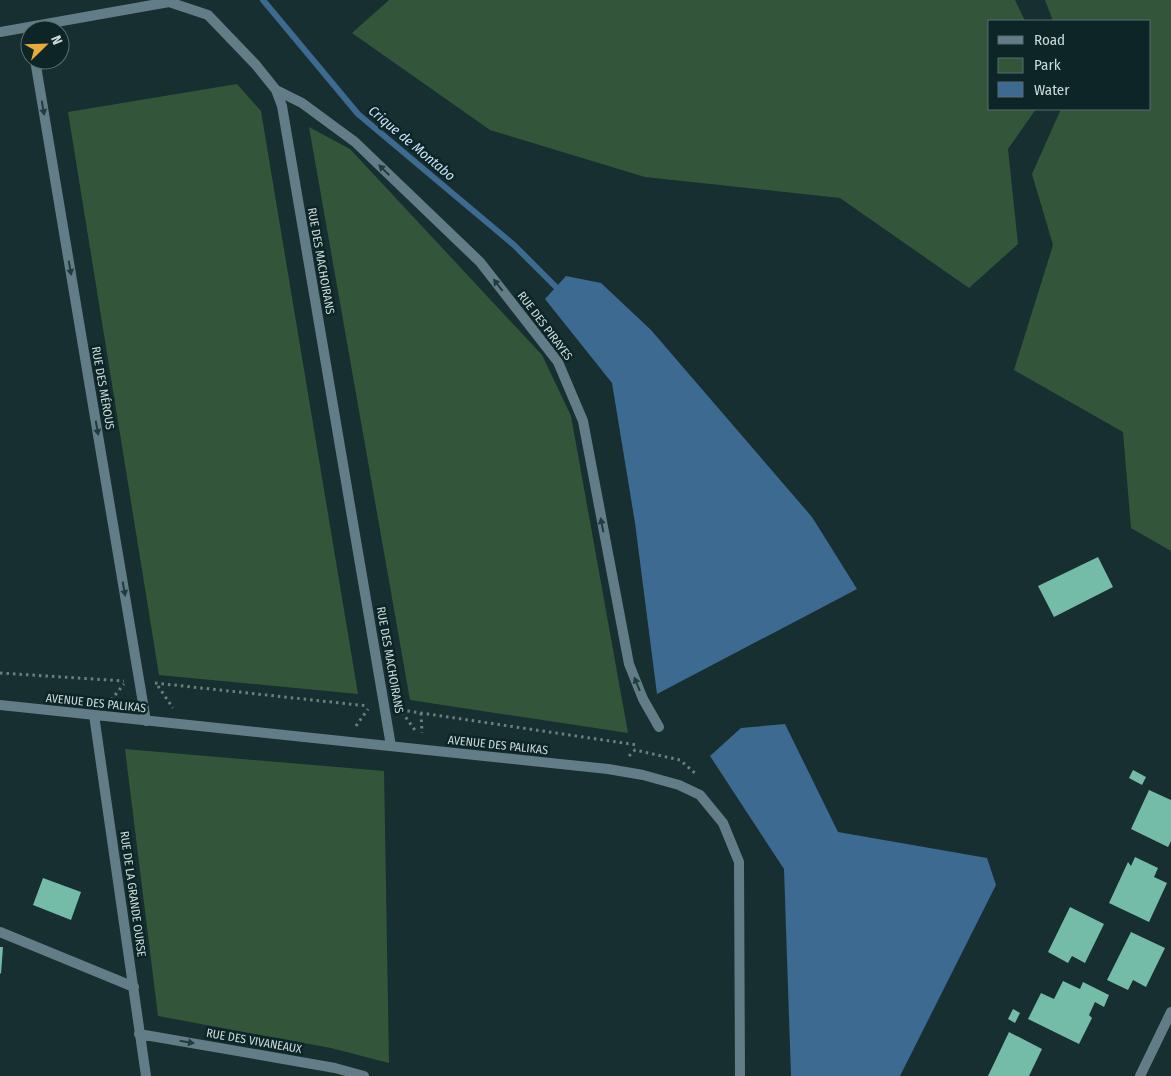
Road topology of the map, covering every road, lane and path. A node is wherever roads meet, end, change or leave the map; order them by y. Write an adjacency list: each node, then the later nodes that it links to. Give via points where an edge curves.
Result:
1 (70, 22): 5 (street, RUE DES MACHOIRANS, via 169,2 208,15)
2 (20, 31): 3 (street, RUE DES MACHOIRANS)
3 (0, 32)
4 (37, 70): 14 (street, RUE DES MÉROUS, one-way to 14)
5 (276, 90): 15 (street, RUE DES PIRAYES, one-way to 5, via 629,664 582,421 558,362 480,262 355,142 302,103); 18 (street, RUE DES MACHOIRANS, via 284,116)
6 (0, 673): 7 (path)
7 (126, 681)
8 (155, 683): 10 (path)
9 (0, 705): 13 (street, AVENUE DES PALIKAS)
10 (369, 706)
11 (401, 710): 12 (path)
12 (421, 713): 16 (path); 17 (path)
13 (94, 715): 14 (street, AVENUE DES PALIKAS); 22 (street, RUE DE LA GRANDE OURSE)
14 (146, 721): 18 (street, AVENUE DES PALIKAS)
15 (659, 727)
16 (422, 739)
17 (637, 745)
18 (391, 746): 27 (street, AVENUE DES PALIKAS, via 616,771 679,785 700,795 723,823 739,862)
19 (635, 750): 20 (path)
20 (654, 754)
21 (0, 932): 22 (street)
22 (134, 987): 24 (street, RUE DE LA GRANDE OURSE)
23 (1171, 1012): 28 (street)
24 (139, 1034): 25 (street, RUE DE LA GRANDE OURSE); 26 (street, RUE DES VIVANEAUX, one-way to 26, via 336,1068)
25 (146, 1076)
26 (364, 1076)
27 (740, 1076)
28 (1140, 1076)

